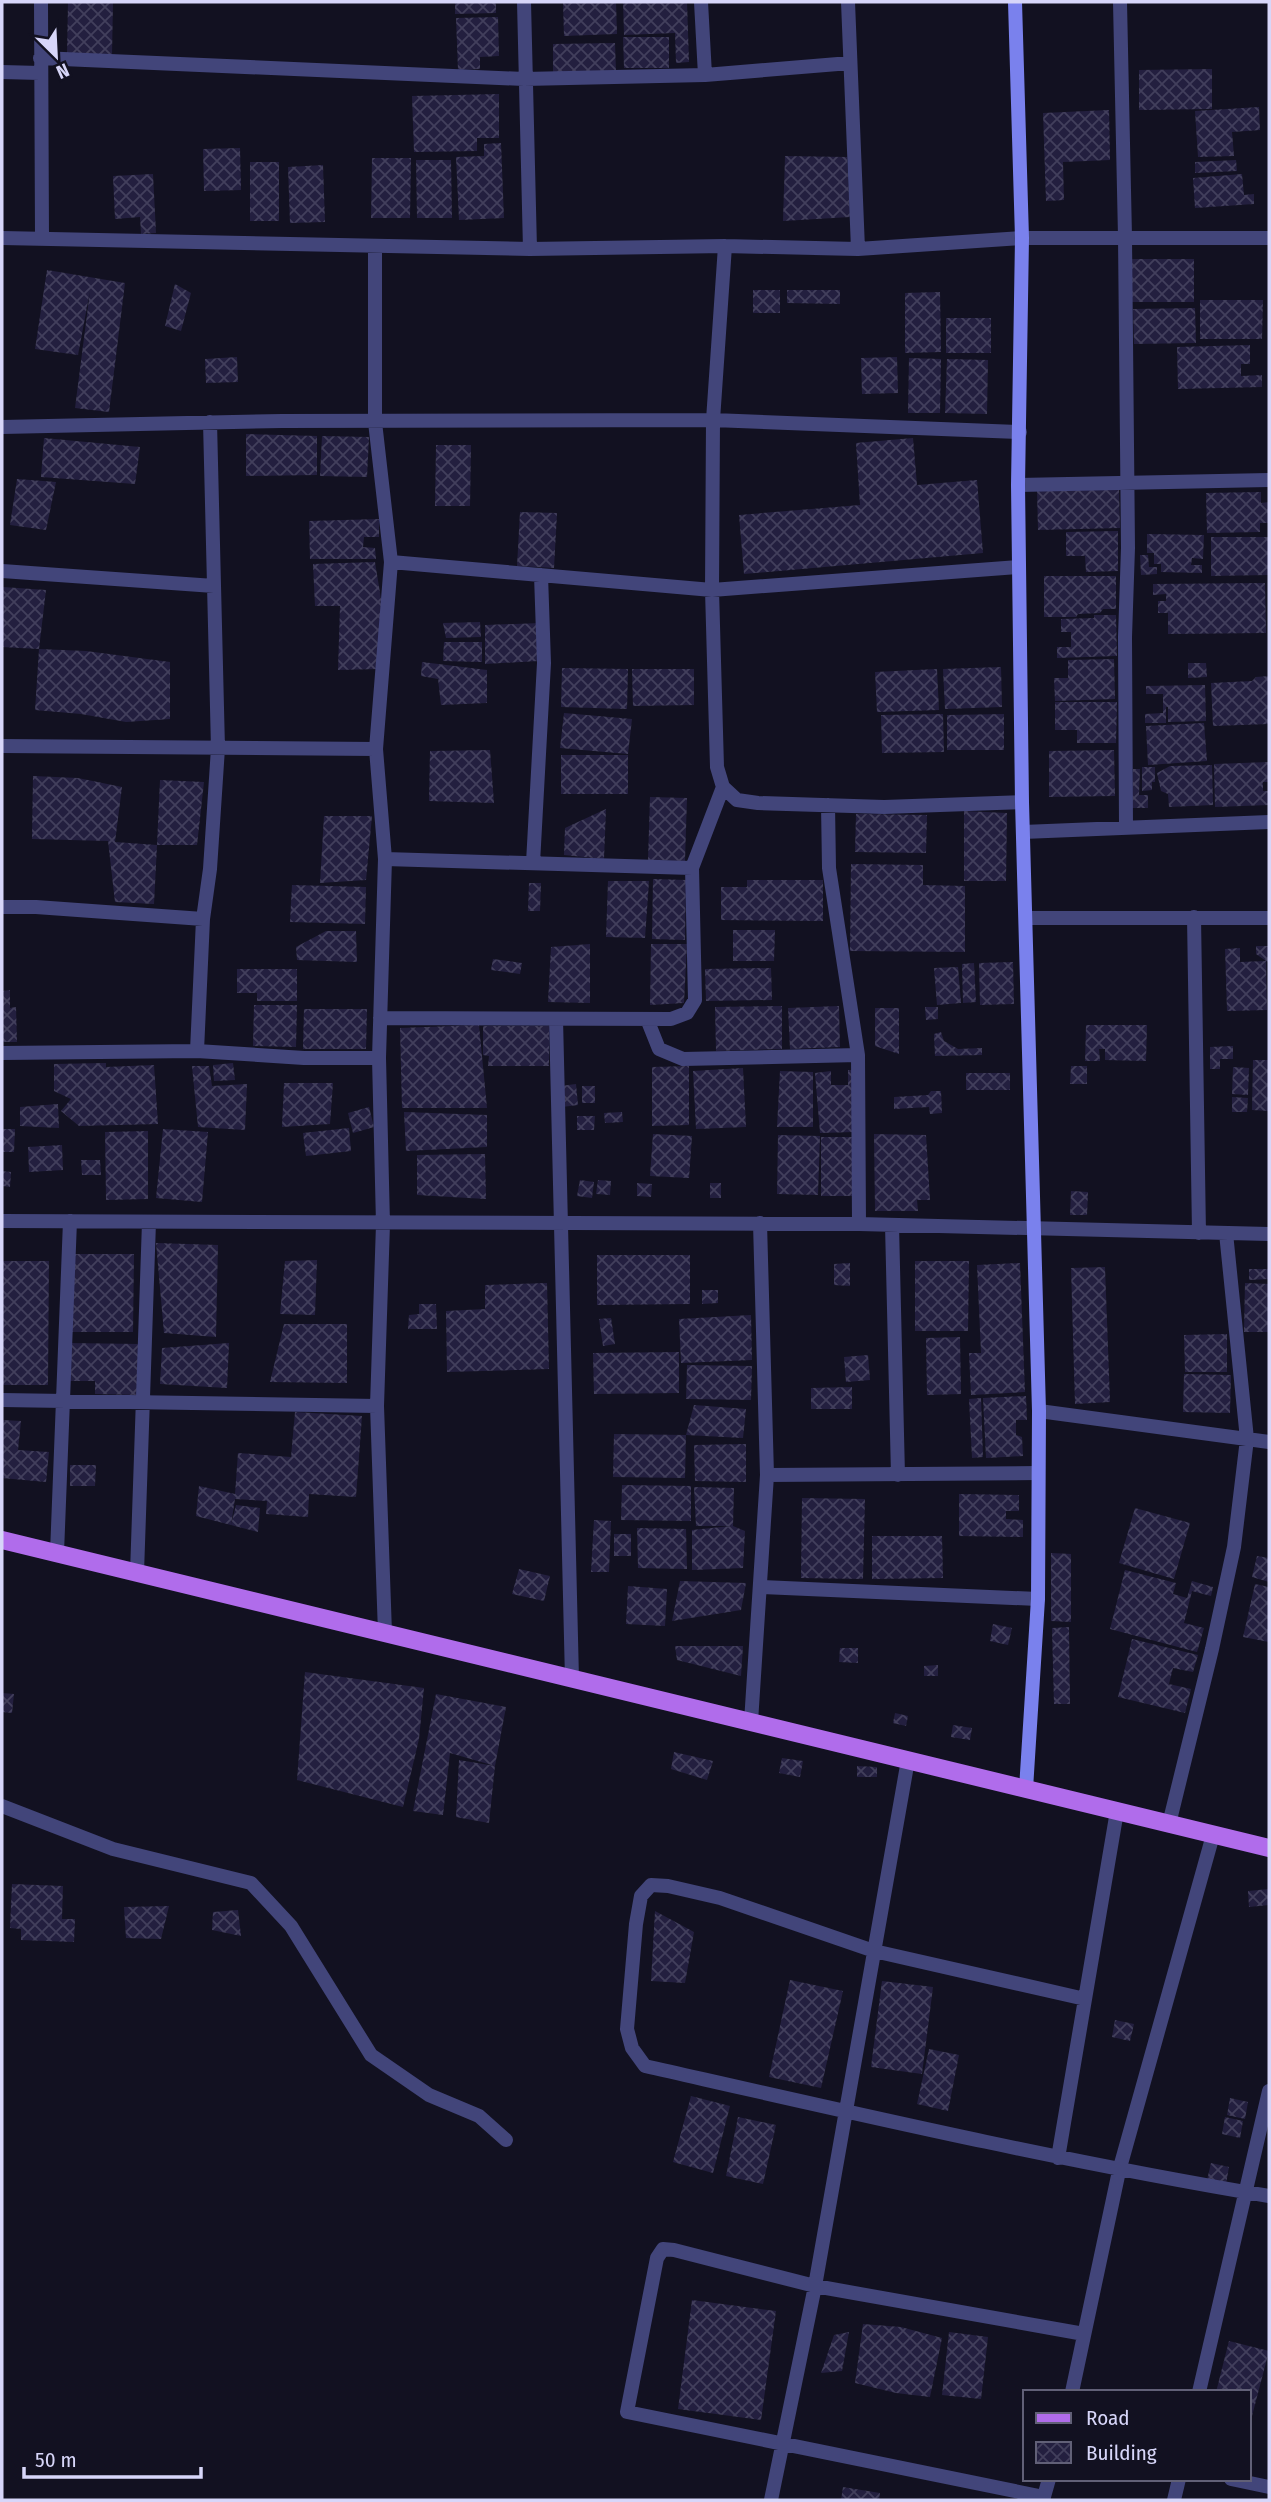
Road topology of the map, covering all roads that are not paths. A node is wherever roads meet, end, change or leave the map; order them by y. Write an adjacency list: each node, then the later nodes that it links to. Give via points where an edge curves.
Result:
1 (41, 2): 8 (street)
2 (524, 2): 11 (street)
3 (701, 2): 10 (street)
4 (848, 2): 7 (street)
5 (1015, 2): 15 (street)
6 (1120, 2): 13 (street)
7 (850, 63): 10 (street); 20 (street)
8 (40, 66): 9 (street); 11 (street); 12 (street)
9 (2, 72)
10 (705, 75): 11 (street)
11 (524, 79): 19 (street)
12 (42, 237): 14 (street); 17 (street)
13 (1125, 237): 15 (street); 16 (street); 27 (street)
14 (2, 238)
15 (1022, 238): 20 (street); 25 (street)
16 (1269, 238)
17 (375, 246): 19 (street); 23 (street)
18 (725, 246): 19 (street); 20 (street); 21 (street)
19 (530, 249)
20 (858, 249)
21 (713, 420): 23 (street); 25 (street); 34 (street)
22 (210, 422): 23 (street); 24 (street); 33 (street)
23 (375, 422): 29 (street)
24 (2, 427)
25 (1020, 432): 28 (street)
26 (1269, 480): 27 (street)
27 (1126, 483): 28 (street); 42 (street)
28 (1018, 485): 30 (street)
29 (391, 562): 32 (street); 37 (street)
30 (1019, 567): 34 (street); 39 (street)
31 (2, 571): 33 (street)
32 (541, 575): 34 (street); 45 (street, via 544,663)
33 (214, 586): 36 (street)
34 (712, 590): 38 (street, via 717,767)
35 (2, 746): 36 (street)
36 (218, 748): 37 (street); 51 (street)
37 (376, 749): 44 (street)
38 (723, 787): 40 (street, via 737,800); 46 (street)
39 (1022, 802): 40 (street); 43 (street)
40 (828, 805): 57 (street, via 829,868)
41 (1269, 822): 42 (street)
42 (1126, 827): 43 (street)
43 (1023, 832): 49 (street)
44 (385, 859): 45 (street); 52 (street)
45 (533, 863): 46 (street)
46 (692, 868): 54 (street, via 695,1000 687,1013 671,1019)
47 (2, 907): 51 (street)
48 (1194, 917): 49 (street); 50 (street); 68 (street)
49 (1027, 918): 67 (street)
50 (1269, 918)
51 (203, 919): 55 (street)
52 (380, 1018): 53 (street); 58 (street)
53 (556, 1019): 54 (street); 62 (street)
54 (647, 1019): 57 (street, via 659,1049 683,1059)
55 (197, 1051): 56 (street); 58 (street)
56 (2, 1053)
57 (858, 1055): 65 (street)
58 (379, 1058): 64 (street)
59 (2, 1221): 60 (street)
60 (69, 1221): 61 (street); 72 (street)
61 (149, 1222): 64 (street); 73 (street)
62 (559, 1222): 63 (street); 64 (street); 87 (street)
63 (760, 1223): 65 (street); 79 (street)
64 (383, 1224): 74 (street)
65 (859, 1224): 66 (street)
66 (892, 1225): 67 (street); 80 (street)
67 (1035, 1230): 68 (street); 75 (street)
68 (1199, 1233): 69 (street)
69 (1226, 1233): 70 (street); 76 (street)
70 (1269, 1234)
71 (2, 1400): 72 (street)
72 (62, 1401): 73 (street); 82 (street)
73 (142, 1402): 74 (street); 83 (street)
74 (377, 1406): 86 (street)
75 (1039, 1411): 76 (street); 78 (street)
76 (1247, 1439): 77 (street); 93 (street, via 1234,1547)
77 (1269, 1442)
78 (1038, 1473): 80 (street); 85 (street)
79 (767, 1475): 80 (street); 84 (street)
80 (898, 1475)
81 (2, 1540): 82 (main road)
82 (57, 1553): 83 (main road)
83 (137, 1573): 86 (main road)
84 (760, 1587): 85 (street); 88 (street)
85 (1038, 1599): 90 (street)
86 (386, 1633): 87 (main road)
87 (572, 1679): 88 (main road)
88 (751, 1722): 89 (main road)
89 (908, 1760): 90 (main road); 96 (street)
90 (1026, 1789): 92 (main road)
91 (2, 1807): 100 (street, via 113,1849 251,1883 291,1926 371,2055 429,2095 479,2116)
92 (1116, 1811): 93 (main road); 97 (street)
93 (1169, 1824): 94 (main road)
94 (1213, 1835): 95 (main road); 102 (street)
95 (1269, 1848)
96 (874, 1951): 97 (street); 99 (street); 99 (street, via 720,1898 651,1885 641,1896 627,2029 632,2048 645,2066)
97 (1085, 1999): 101 (street)
98 (1269, 2091): 103 (street)
99 (845, 2112): 101 (street); 105 (street)
100 (506, 2140)
101 (1058, 2158): 102 (street)
102 (1119, 2171): 103 (street); 106 (street)
103 (1244, 2192): 104 (street); 108 (street)
104 (1269, 2196)
105 (815, 2286): 106 (street); 109 (street); 109 (street, via 674,2250 663,2249 657,2259 627,2412)
106 (1084, 2334): 107 (street)
107 (1072, 2390)
108 (1199, 2390)
109 (782, 2444): 114 (street); 115 (street)
110 (1048, 2481): 114 (street)
111 (1179, 2481): 116 (street)
112 (1240, 2481): 113 (street)
113 (1269, 2487)
114 (1043, 2499)
115 (771, 2500)
116 (1174, 2500)

